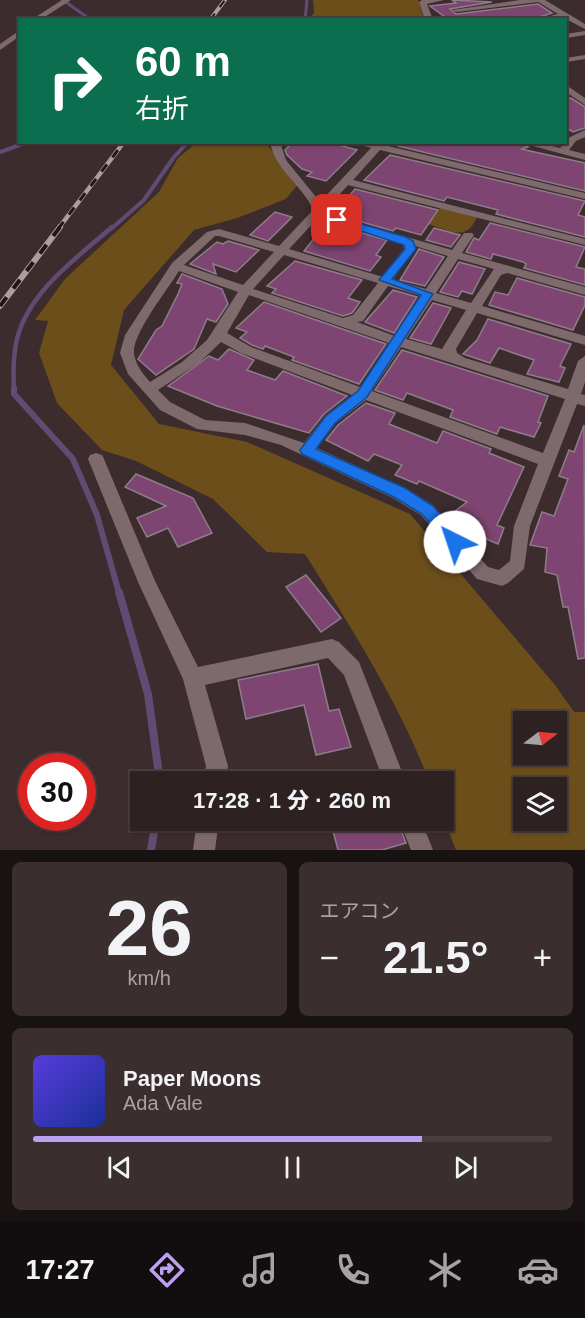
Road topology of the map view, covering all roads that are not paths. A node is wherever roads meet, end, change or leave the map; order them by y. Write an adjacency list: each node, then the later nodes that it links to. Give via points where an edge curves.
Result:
1 (67, 0): 6 (street)
2 (440, 0): 4 (street); 7 (street, via 423,2)
3 (539, 0): 4 (street); 5 (street)
4 (456, 10): 8 (street)
5 (566, 15): 9 (street); 10 (street)
6 (37, 18)
7 (428, 18)
8 (466, 18)
9 (548, 18)
10 (585, 27)
11 (585, 33): 13 (street)
12 (18, 34): 14 (street)
13 (567, 36)
14 (0, 48)
15 (585, 57): 16 (street)
16 (567, 60)
17 (585, 92): 18 (street)
18 (570, 95): 19 (street)
19 (585, 102)
20 (585, 133): 24 (street, via 573,139)
21 (276, 144): 28 (street, via 286,166 316,200)
22 (380, 144): 26 (street); 27 (street)
23 (531, 144): 24 (street)
24 (562, 152): 25 (street)
25 (585, 157)
26 (345, 181): 28 (street); 31 (street)
27 (585, 196)
28 (316, 212): 30 (street); 32 (street)
29 (468, 235): 33 (street)
30 (402, 239): 33 (street); 36 (street, via 410,249)
31 (585, 242)
32 (281, 249): 34 (street, via 219,231); 36 (street); 37 (street)
33 (456, 253): 35 (street); 39 (street)
34 (176, 266): 37 (street); 47 (street, via 132,335 127,353 135,374)
35 (507, 269): 38 (street); 40 (street, via 496,272)
36 (384, 280): 39 (street); 41 (street, via 358,318)
37 (246, 289): 41 (street); 42 (street)
38 (585, 291)
39 (427, 294): 40 (street); 43 (street)
40 (473, 308): 44 (street); 45 (street, via 449,349)
41 (343, 322): 43 (street)
42 (219, 335): 47 (street, via 180,370); 48 (street, via 246,350)
43 (396, 341): 45 (street); 48 (street)
44 (585, 341)
45 (451, 356): 49 (street)
46 (585, 361): 49 (street)
47 (149, 389): 50 (street, via 165,406 202,425 245,429)
48 (363, 394): 50 (street, via 331,419); 52 (street)
49 (579, 398): 52 (street)
50 (307, 450): 52 (street, via 427,510 483,574 502,578 518,564 522,526)
51 (96, 459): 53 (street, via 147,582)
52 (547, 461)
53 (193, 678): 54 (street); 55 (street, via 332,648 352,669)
54 (216, 771)
55 (391, 771)
56 (207, 831): 58 (street)
57 (414, 831): 59 (street)
58 (204, 850)
59 (422, 850)

